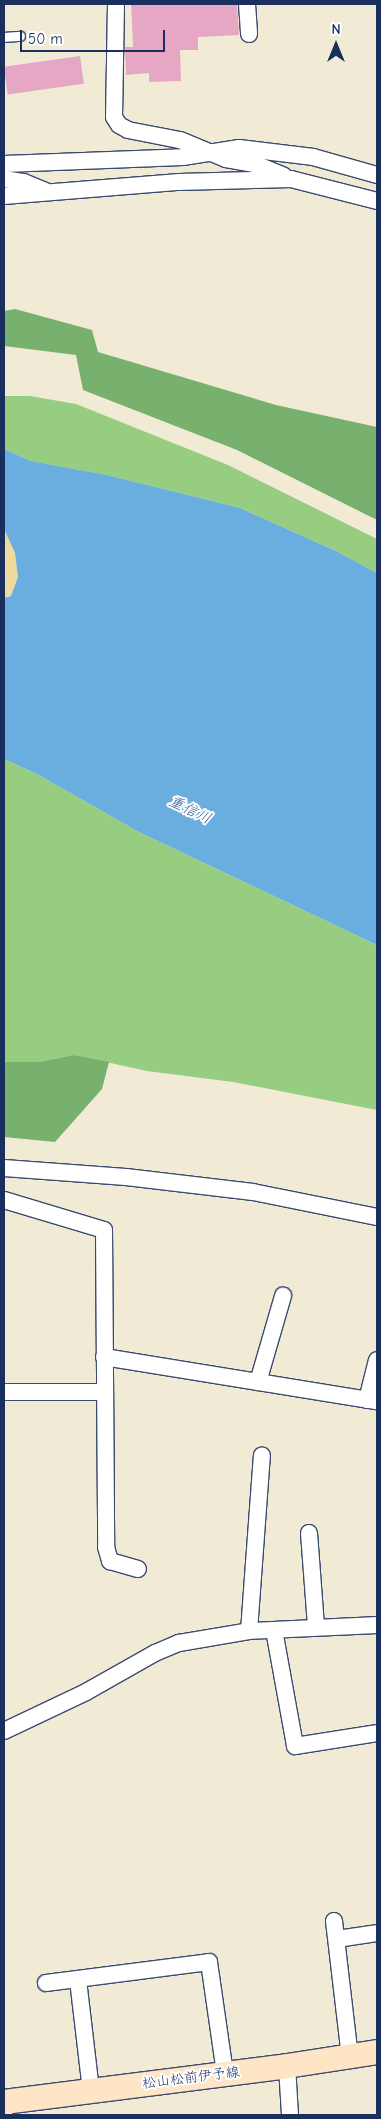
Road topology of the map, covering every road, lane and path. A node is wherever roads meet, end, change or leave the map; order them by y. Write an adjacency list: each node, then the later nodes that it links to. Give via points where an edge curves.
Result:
1 (116, 4): 6 (street, via 114,117 119,125 128,130 180,140)
2 (247, 4): 3 (street)
3 (249, 34)
4 (20, 36): 5 (lane)
5 (4, 37)
6 (209, 152): 7 (street, via 183,157); 8 (street, via 257,149 313,157); 10 (street, via 255,164)
7 (4, 164)
8 (377, 175)
9 (4, 179): 11 (street, via 24,182)
10 (291, 179): 11 (street, via 179,182); 13 (street)
11 (47, 192): 12 (street)
12 (4, 196)
13 (377, 201)
14 (4, 1168): 16 (street, via 126,1177 254,1192)
15 (4, 1200): 18 (street, via 104,1230)
16 (377, 1217)
17 (283, 1296): 20 (street)
18 (104, 1357): 20 (street); 22 (street)
19 (377, 1360): 23 (street)
20 (258, 1382): 23 (street)
21 (4, 1392): 22 (street)
22 (104, 1392): 26 (street, via 106,1547 110,1561)
23 (372, 1400)
24 (262, 1455): 30 (street)
25 (309, 1533): 28 (street)
26 (138, 1569)
27 (377, 1625): 28 (street)
28 (316, 1627): 29 (street)
29 (274, 1630): 30 (street); 32 (street, via 295,1746)
30 (249, 1631): 31 (street, via 179,1643 78,1697)
31 (4, 1731)
32 (377, 1733)
33 (334, 1921): 35 (street)
34 (377, 1934): 35 (street)
35 (337, 1939): 39 (street)
36 (78, 1980): 37 (street); 41 (street, via 209,1962); 42 (street)
37 (46, 1984)
38 (377, 2052): 39 (main road, 松山松前伊予線)
39 (350, 2057): 40 (main road, 松山松前伊予線)
40 (287, 2066): 41 (main road, 松山松前伊予線); 44 (street)
41 (225, 2073): 42 (main road, 松山松前伊予線)
42 (91, 2091): 43 (main road, 松山松前伊予線)
43 (4, 2102)
44 (290, 2115)

